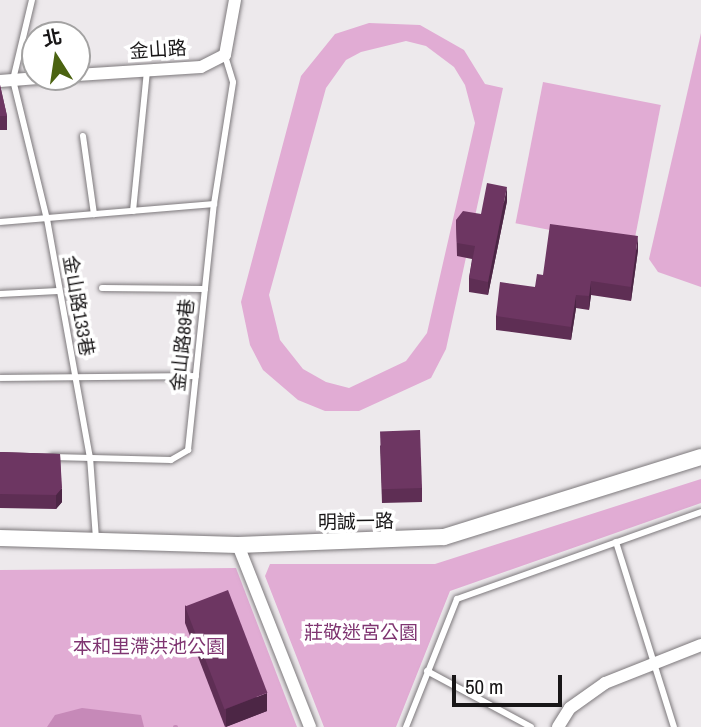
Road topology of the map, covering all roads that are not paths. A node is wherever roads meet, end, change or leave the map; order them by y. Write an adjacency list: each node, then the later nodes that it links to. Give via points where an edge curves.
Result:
1 (32, 0): 6 (lane)
2 (235, 0): 3 (street)
3 (225, 55): 4 (street, 金山路, via 201,67); 8 (lane, 金山路89巷, via 233,82)
4 (146, 71): 5 (street, 金山路); 9 (lane)
5 (91, 74)
6 (6, 80): 11 (lane, 金山路133巷)
7 (83, 136): 10 (lane)
8 (214, 204): 9 (lane); 14 (lane, 金山路89巷)
9 (133, 211): 10 (lane)
10 (94, 214): 11 (lane)
11 (47, 219): 12 (lane); 15 (lane, 金山路133巷)
12 (0, 222)
13 (102, 288): 14 (lane)
14 (205, 289): 18 (lane, 金山路89巷)
15 (58, 291): 16 (lane); 17 (lane, 金山路133巷)
16 (0, 294)
17 (75, 376): 18 (lane); 19 (lane); 21 (lane, 金山路133巷)
18 (196, 376): 21 (lane, 金山路89巷, via 188,450 171,460)
19 (0, 378)
20 (38, 457): 21 (lane, 金山路89巷)
21 (90, 457): 25 (lane, 金山路133巷)
22 (701, 457): 27 (street, 明誠一路, via 444,537)
23 (701, 512): 26 (lane)
24 (0, 538): 25 (street, 明誠一路)
25 (96, 541): 27 (street, 明誠一路)
26 (616, 542): 29 (lane); 30 (lane, via 457,599)
27 (238, 545): 31 (street)
28 (701, 645): 29 (street)
29 (656, 662): 34 (street, via 605,682 570,708); 35 (lane)
30 (427, 671): 32 (lane); 33 (lane)
31 (310, 727)
32 (406, 727)
33 (531, 727)
34 (558, 727)
35 (674, 727)

